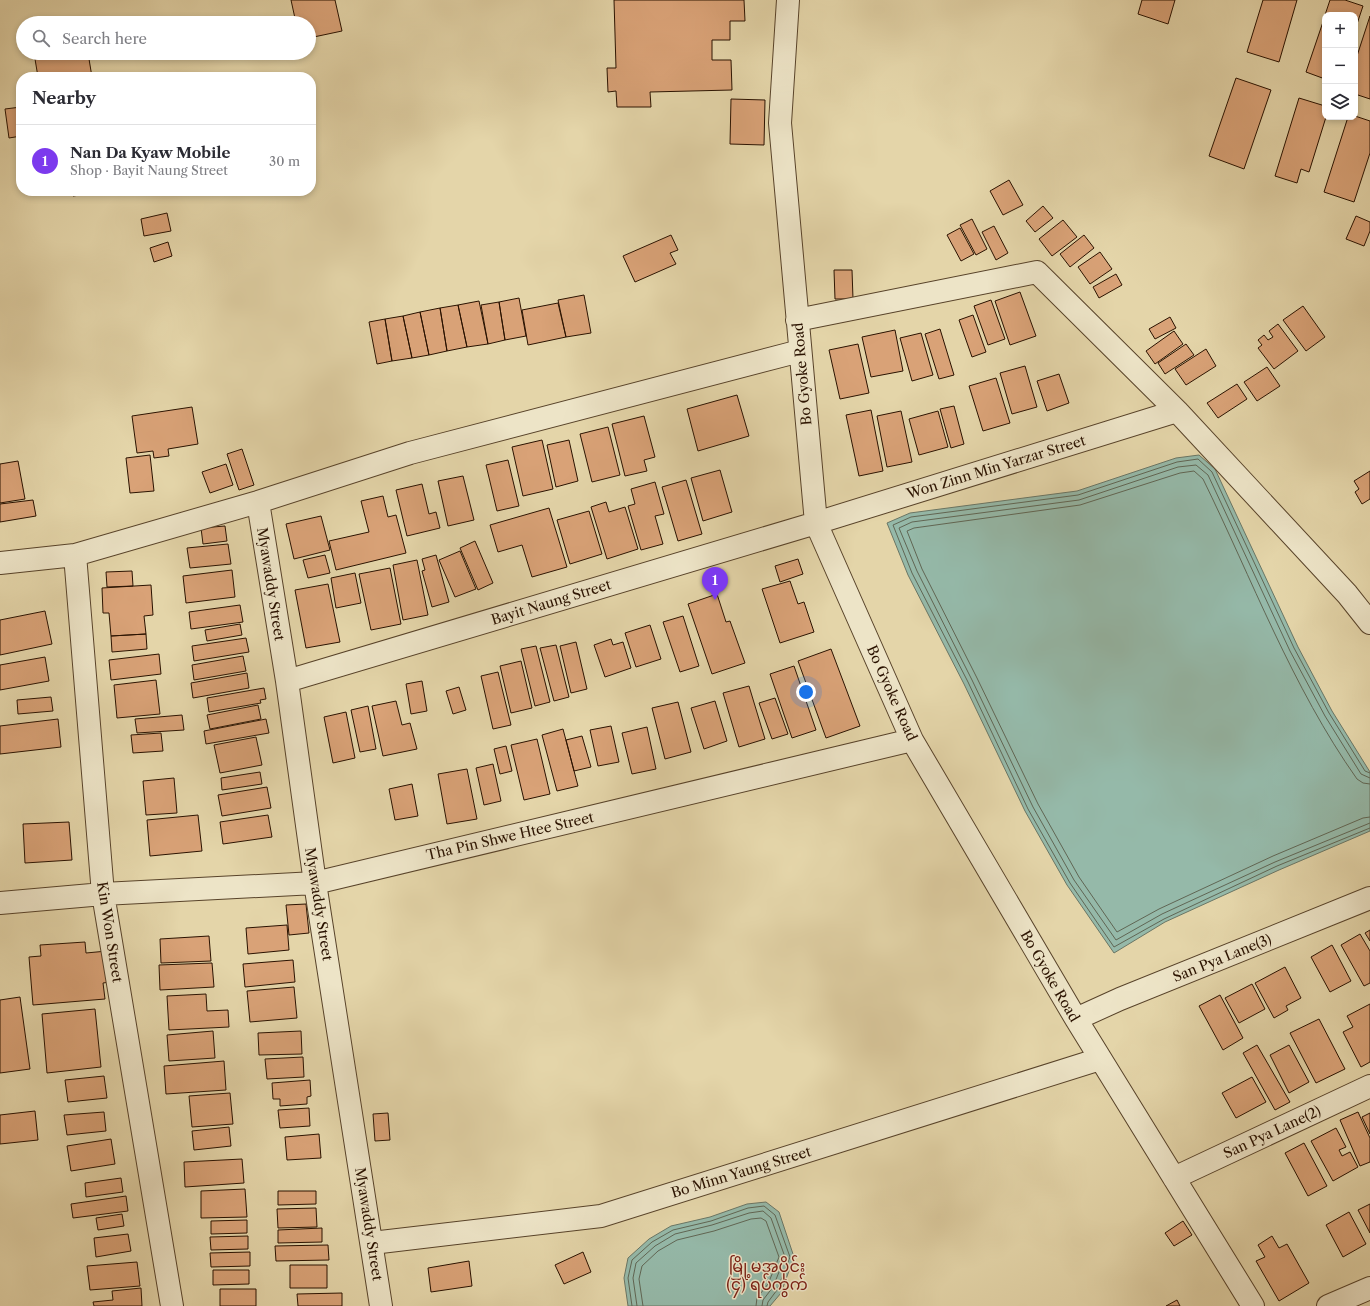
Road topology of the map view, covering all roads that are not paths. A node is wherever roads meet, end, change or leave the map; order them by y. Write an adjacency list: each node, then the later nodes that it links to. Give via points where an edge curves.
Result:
1 (788, 0): 2 (street, Bo Gyoke Road, via 780,123)
2 (797, 320): 3 (street, Bo Gyoke Road); 4 (street, via 1036,272)
3 (800, 351): 5 (street, via 410,453); 6 (street, Bo Gyoke Road)
4 (1177, 410): 6 (street, Won Zinn Min Yarzar Street); 9 (street, via 1347,594)
5 (258, 502): 7 (street); 10 (street, Myawaddy Street)
6 (816, 523): 10 (street, Bayit Naung Street); 11 (street, Bo Gyoke Road)
7 (76, 555): 8 (street); 13 (street, Kin Won Street)
8 (0, 563)
9 (1370, 623)
10 (287, 681): 12 (street, Myawaddy Street)
11 (912, 740): 12 (street, Tha Pin Shwe Htee Street); 16 (street, Bo Gyoke Road)
12 (315, 883): 13 (street, Tha Pin Shwe Htee Street); 20 (street, Myawaddy Street)
13 (103, 894): 15 (street, Tha Pin Shwe Htee Street); 22 (street, Kin Won Street)
14 (1370, 898): 16 (street, San Pya Lane(3))
15 (0, 903)
16 (1076, 1019): 17 (street, Bo Gyoke Road)
17 (1100, 1059): 19 (street, Bo Gyoke Road); 20 (street, Bo Minn Yaung Street, via 601,1216)
18 (1370, 1086): 19 (street, San Pya Lane(2))
19 (1174, 1178): 24 (street, Bo Gyoke Road)
20 (372, 1243): 23 (street, Myawaddy Street)
21 (1370, 1288): 25 (street)
22 (172, 1306)
23 (381, 1306)
24 (1253, 1306)
25 (1328, 1306)

